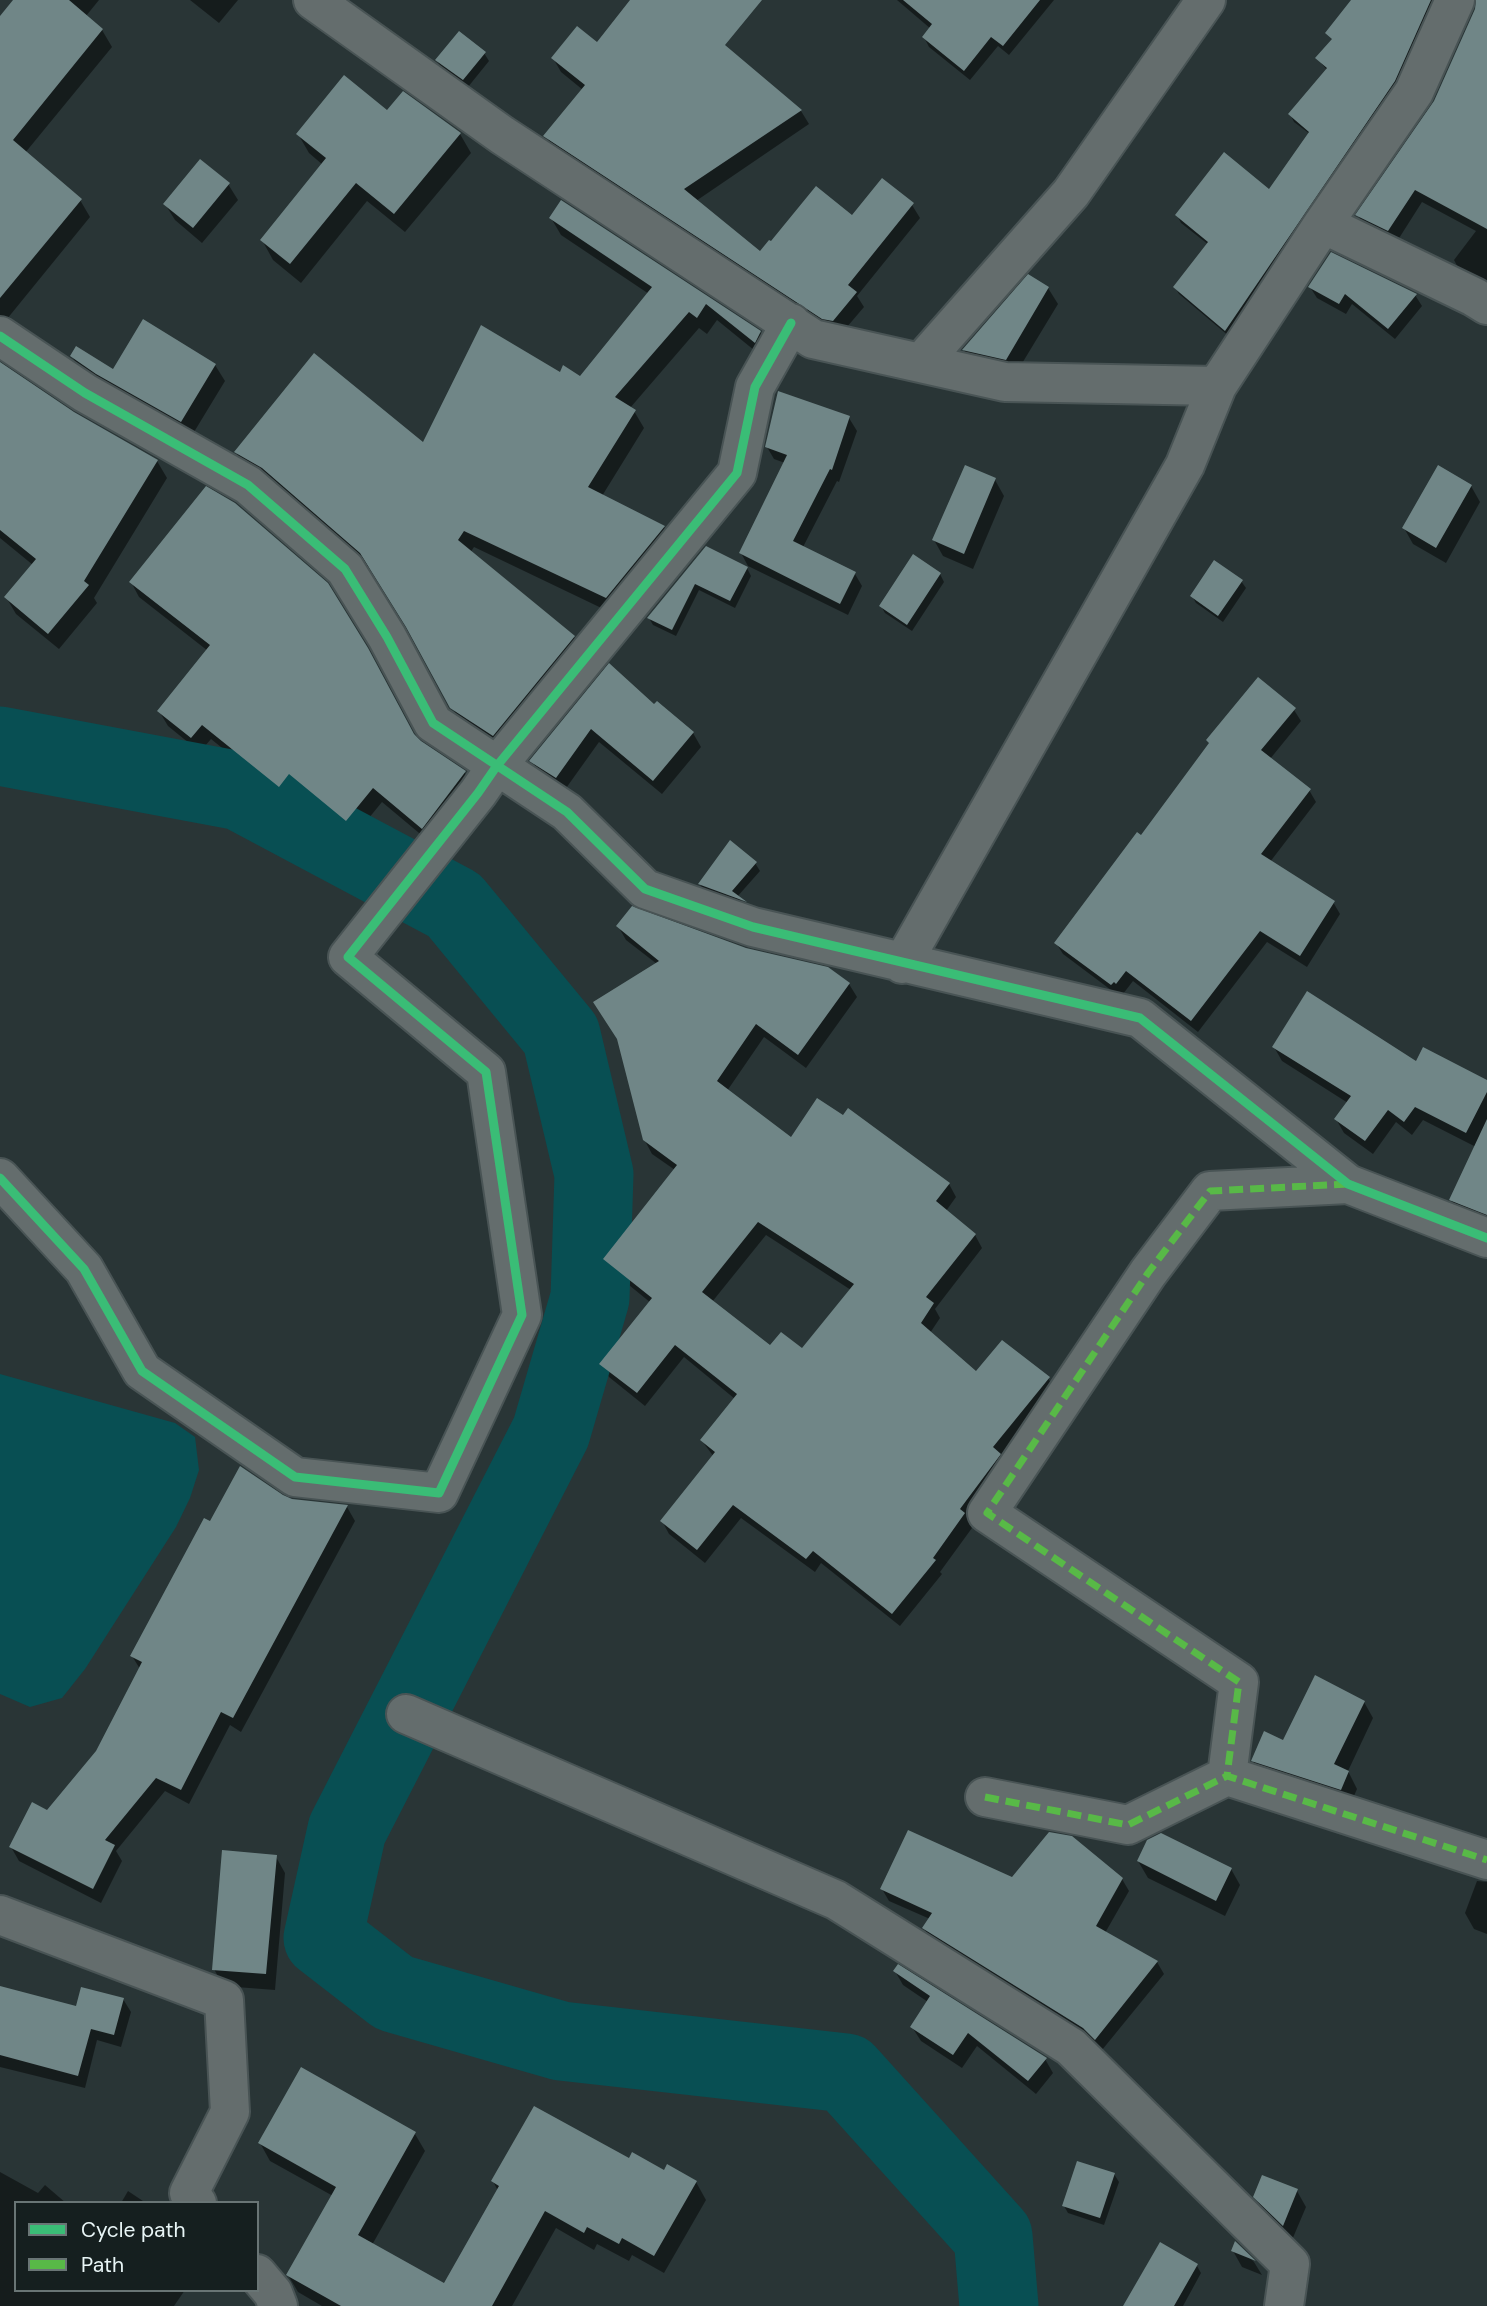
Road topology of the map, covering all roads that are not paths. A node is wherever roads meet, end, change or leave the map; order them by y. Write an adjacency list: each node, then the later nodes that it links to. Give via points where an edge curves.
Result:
1 (313, 0): 6 (street, via 502,135)
2 (1206, 0): 8 (street, via 1071,193)
3 (1455, 0): 4 (street, via 1414,92)
4 (1323, 223): 5 (street); 9 (street)
5 (1483, 294)
6 (791, 323): 8 (street, via 813,339); 10 (street, via 755,387 737,473)
7 (0, 336): 10 (street, via 85,393 248,485 345,569 433,723)
8 (921, 363): 9 (street, via 1005,382)
9 (1217, 386): 11 (street, via 1185,465)
10 (487, 780): 11 (street, via 567,812 645,890 753,927); 12 (street, via 348,957 486,1072 522,1315 439,1493 295,1478 142,1371 84,1269)
11 (902, 964): 13 (street, via 1140,1018)
12 (0, 1178)
13 (1348, 1184): 14 (street); 16 (street, via 1210,1191 1148,1273 987,1513 1239,1682)
14 (1487, 1238)
15 (406, 1714): 23 (street, via 836,1900 1071,2047 1290,2264)
16 (1227, 1776): 17 (street, via 1128,1825); 18 (street)
17 (985, 1797)
18 (1487, 1860)
19 (0, 1915): 20 (street, via 224,2000 230,2112 189,2193)
20 (195, 2201)
21 (259, 2276): 22 (street)
22 (278, 2306)
23 (1284, 2306)

